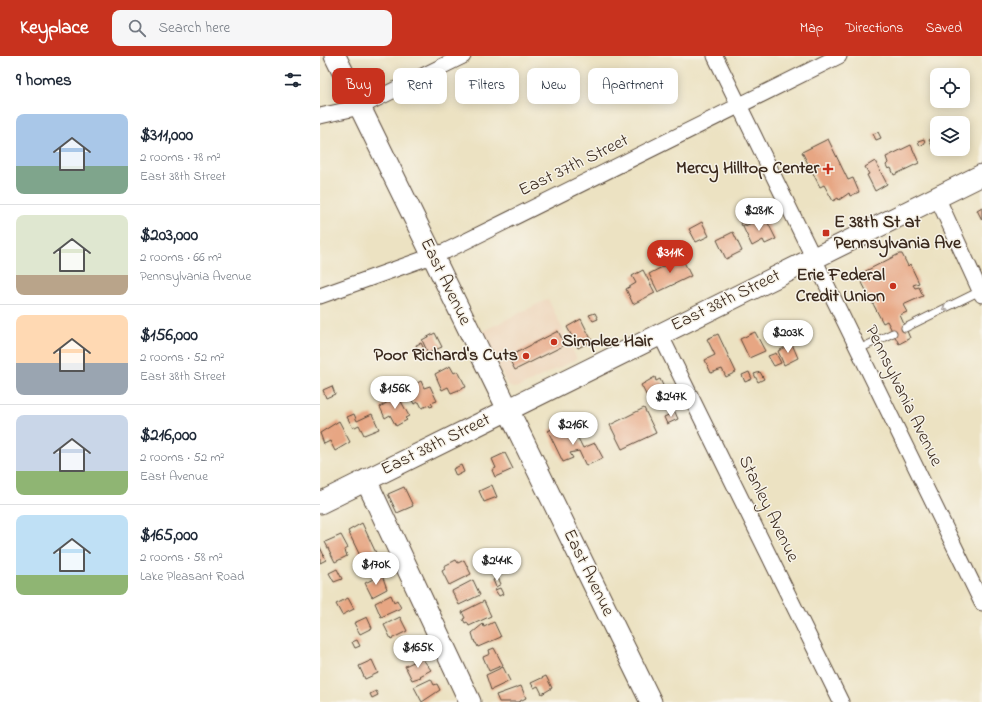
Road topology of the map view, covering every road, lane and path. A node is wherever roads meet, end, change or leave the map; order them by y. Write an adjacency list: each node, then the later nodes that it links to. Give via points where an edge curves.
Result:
1 (334, 56): 6 (street, East Avenue)
2 (463, 56): 6 (street)
3 (715, 56): 5 (street, Pennsylvania Avenue)
4 (839, 56): 5 (street, East 37th Street)
5 (740, 105): 10 (street, East 37th Street); 11 (street, Pennsylvania Avenue)
6 (360, 107): 7 (street); 10 (street, East Avenue)
7 (320, 116)
8 (982, 175): 9 (street, East 38th Street)
9 (938, 197): 11 (street, East 38th Street); 12 (street)
10 (432, 257): 13 (street, East 37th Street); 18 (street, East Avenue)
11 (814, 258): 16 (street, East 38th Street); 17 (street, Pennsylvania Avenue)
12 (981, 293): 14 (lane, one-way to 14)
13 (320, 296)
14 (906, 328)
15 (894, 333): 17 (lane)
16 (660, 334): 18 (street, East 38th Street); 24 (street, Stanley Avenue)
17 (859, 349): 21 (street, Pennsylvania Avenue)
18 (508, 410): 19 (street, East 38th Street); 23 (street, East Avenue)
19 (366, 480): 20 (street, East 38th Street); 22 (street)
20 (320, 503)
21 (982, 603)
22 (470, 702)
23 (651, 702)
24 (841, 702)

